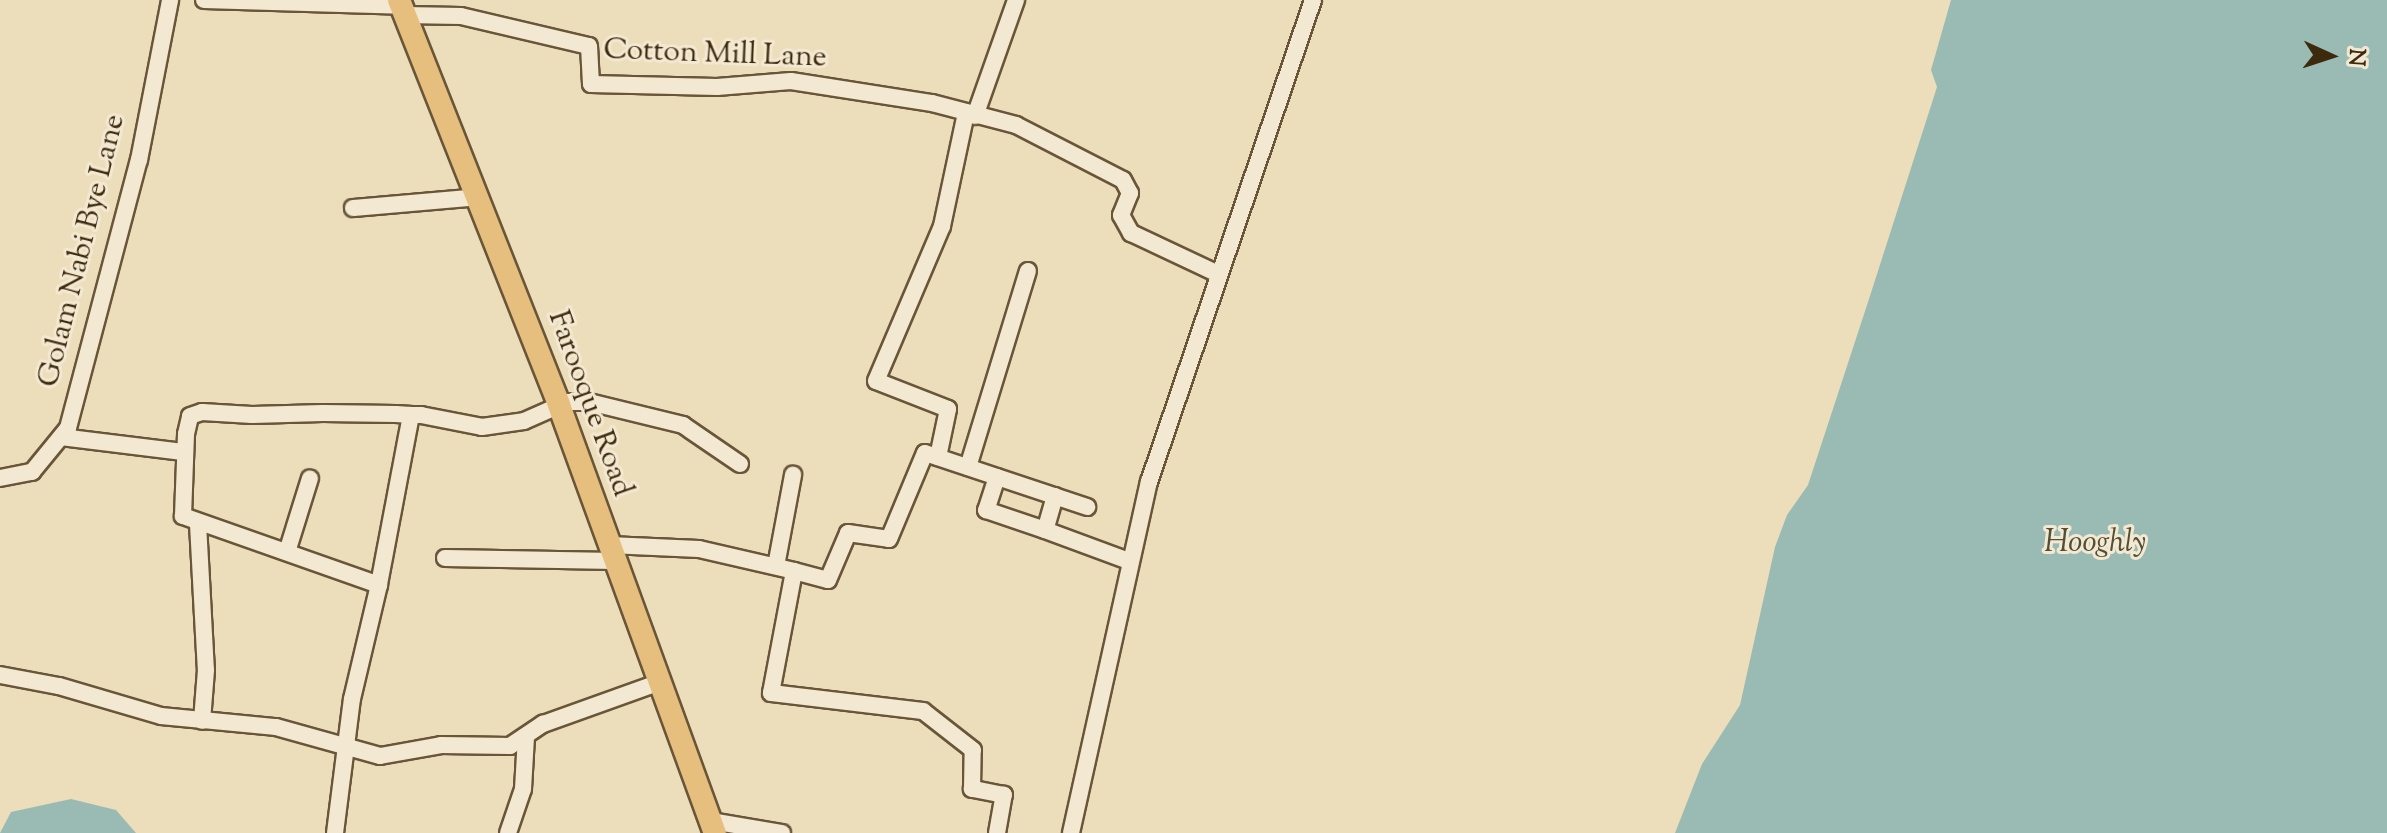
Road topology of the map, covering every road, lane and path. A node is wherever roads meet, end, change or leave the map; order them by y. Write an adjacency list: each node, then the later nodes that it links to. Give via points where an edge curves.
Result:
1 (170, 0): 13 (street, Golam Nabi Bye Lane, via 139,160)
2 (204, 0): 5 (street)
3 (1016, 0): 6 (street)
4 (1306, 2): 10 (street)
5 (402, 7): 6 (street, Cotton Mill Lane, via 589,46 591,84 717,87 791,81 932,103); 7 (main road, Farooque Road)
6 (970, 115): 10 (street, Cotton Mill Lane, via 1016,125 1123,180 1130,193 1122,225); 15 (street, via 942,226 876,381 948,409)
7 (478, 197): 8 (street); 11 (main road, Farooque Road)
8 (353, 208)
9 (1028, 271): 17 (street)
10 (1218, 274): 29 (street, via 1175,395)
11 (559, 405): 12 (street, via 501,426); 16 (street, via 589,402 683,425); 27 (main road, Farooque Road)
12 (411, 415): 14 (street, via 202,412 190,416); 32 (street)
13 (61, 437): 14 (street); 20 (street, Golam Nabi Bye Lane, via 32,472)
14 (183, 452): 24 (street, via 180,504 183,516)
15 (938, 457): 17 (street); 31 (street, via 925,453 889,539 848,533 828,580)
16 (740, 464)
17 (968, 467): 19 (street)
18 (793, 475): 30 (street)
19 (997, 477): 22 (street); 25 (street, via 986,510)
20 (0, 478)
21 (310, 478): 26 (street)
22 (1055, 496): 23 (street); 25 (street)
23 (1087, 507)
24 (198, 524): 26 (street); 35 (street, via 206,657)
25 (1045, 530): 29 (street)
26 (287, 552): 32 (street)
27 (612, 553): 28 (street); 30 (street, via 699,549); 34 (main road, Farooque Road)
28 (445, 558)
29 (1129, 561): 43 (street)
30 (776, 566): 31 (street)
31 (794, 571): 42 (street, via 771,693 923,711 973,750 972,789 1004,795)
32 (379, 585): 37 (street)
33 (0, 675): 35 (street, via 161,716)
34 (660, 682): 36 (street, via 543,724); 38 (main road, Farooque Road)
35 (202, 721): 37 (street, via 255,723)
36 (526, 737): 37 (street, via 510,746 441,745 380,756); 40 (street, via 523,789)
37 (347, 743): 39 (street)
38 (713, 827): 41 (street)
39 (335, 833)
40 (508, 833)
41 (782, 833)
42 (997, 833)
43 (1071, 833)

